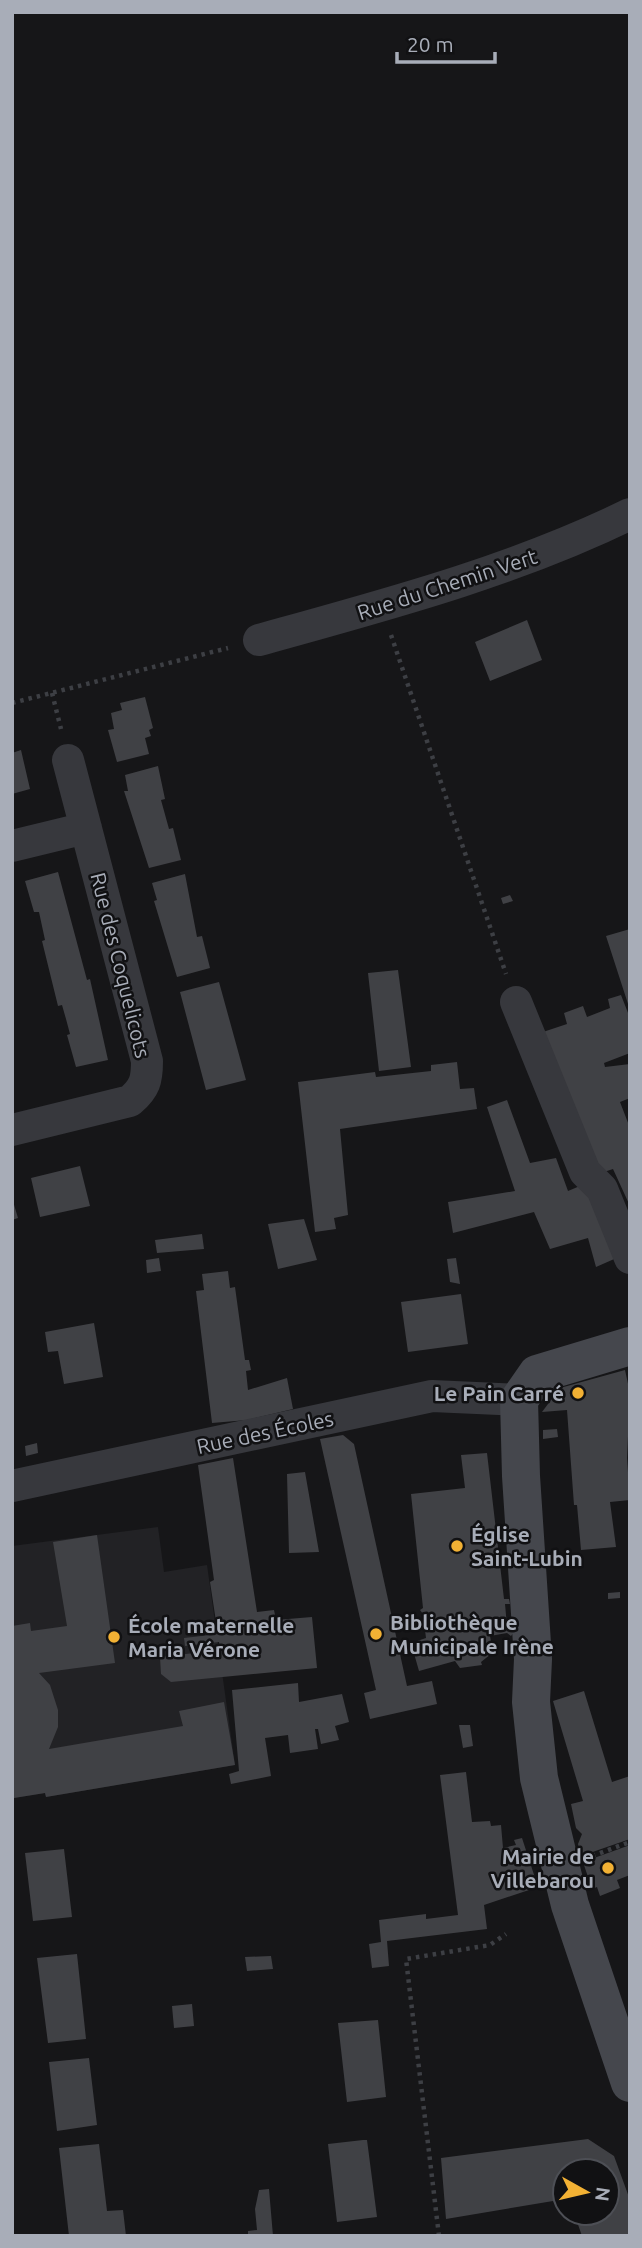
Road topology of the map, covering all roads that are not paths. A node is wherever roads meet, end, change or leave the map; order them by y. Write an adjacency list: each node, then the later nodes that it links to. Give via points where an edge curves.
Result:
1 (630, 514): 2 (street, Rue du Chemin Vert, via 518,564)
2 (258, 640)
3 (68, 760): 4 (street, Rue des Coquelicots)
4 (86, 828): 5 (street); 7 (street, Rue des Coquelicots, via 147,1061 147,1080 131,1101)
5 (12, 846)
6 (516, 1002): 8 (street, via 585,1172 602,1189)
7 (12, 1130)
8 (630, 1258)
9 (630, 1346): 10 (street, via 537,1374)
10 (519, 1400): 11 (street, Rue des Écoles, via 432,1396); 12 (street, via 533,1659 531,1702 539,1778 570,1905)
11 (12, 1486)
12 (630, 2083)

